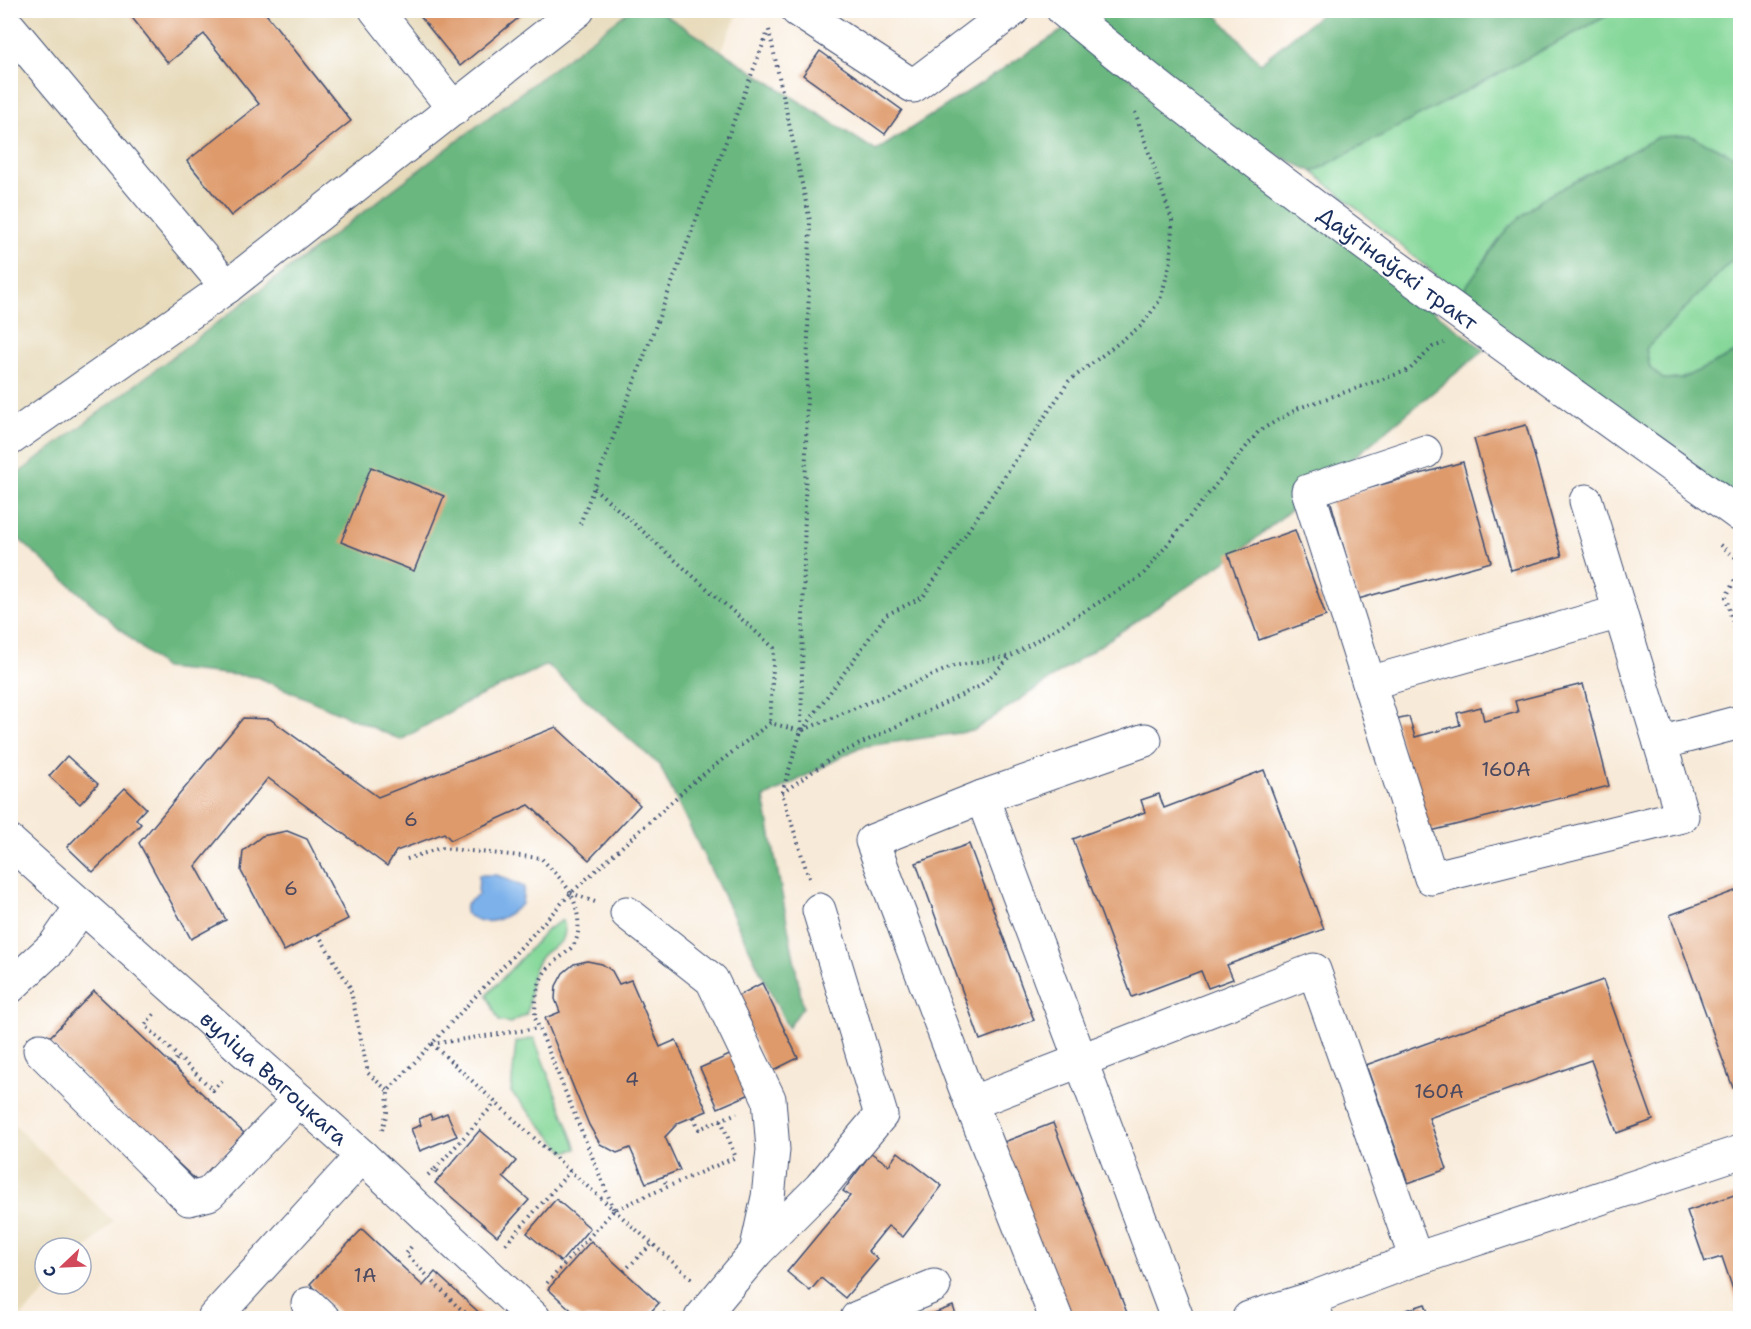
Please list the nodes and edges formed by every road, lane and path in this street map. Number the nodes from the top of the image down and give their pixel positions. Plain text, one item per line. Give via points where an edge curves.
1 (376, 10) edge
2 (578, 10) edge
3 (1013, 10) edge
4 (1063, 10) edge
5 (785, 16) edge
6 (10, 28) edge
7 (768, 32) junction
8 (454, 109) junction
9 (1135, 111) dead end
10 (227, 287) junction
11 (1452, 340) dead end
12 (10, 439) edge
13 (1425, 452) dead end
14 (594, 488) junction
15 (1586, 501) dead end
16 (1740, 515) edge
17 (580, 524) dead end
18 (1740, 570) edge
19 (1620, 612) junction
20 (1740, 651) edge
21 (1011, 656) junction
22 (1369, 684) junction
23 (1740, 722) edge
24 (770, 723) junction
25 (801, 731) junction
26 (1145, 740) dead end
27 (1660, 743) junction
28 (782, 793) junction
29 (982, 798) junction
30 (10, 842) edge
31 (407, 859) dead end
32 (571, 893) junction
33 (82, 906) junction
34 (819, 910) joint
35 (627, 913) dead end
36 (318, 934) dead end
37 (10, 987) edge
38 (156, 1012) dead end
39 (539, 1028) junction
40 (432, 1044) junction
41 (40, 1050) dead end
42 (178, 1057) junction
43 (1080, 1061) junction
44 (172, 1065) dead end
45 (227, 1075) dead end
46 (388, 1091) junction
47 (299, 1100) junction
48 (496, 1102) junction
49 (971, 1103) junction
50 (721, 1120) dead end
51 (1740, 1152) edge
52 (362, 1156) junction
53 (736, 1157) junction
54 (739, 1165) dead end
55 (435, 1170) dead end
56 (570, 1171) junction
57 (663, 1176) dead end
58 (667, 1187) junction
59 (614, 1210) junction
60 (414, 1242) dead end
61 (652, 1244) junction
62 (500, 1252) dead end
63 (756, 1252) junction
64 (1416, 1259) junction
65 (624, 1271) dead end
66 (934, 1286) dead end
67 (687, 1288) dead end
68 (537, 1305) edge
69 (1314, 1309) edge
70 (707, 1310) edge
71 (214, 1318) edge
72 (472, 1318) edge
73 (660, 1318) edge
74 (857, 1318) edge
75 (1056, 1318) edge
76 (1177, 1318) edge
77 (1249, 1318) edge

1 - 8 street
2 - 8 street
3 - 5 street via 913,86
4 - 16 street, Даўгінаўскі тракт via 1148,80 1419,285
5 - 7 path
6 - 10 street
7 - 14 path
7 - 25 path via 810,222
8 - 10 street
9 - 25 path via 1172,220 1171,261 1160,300 1142,325 1069,381 923,597 886,615
10 - 12 street
11 - 21 path via 1433,347 1409,370 1299,408 1259,431 1142,576
13 - 22 street via 1308,491
14 - 17 path
14 - 24 path via 774,648
15 - 19 street
18 - 20 path via 1726,597
19 - 22 street
19 - 27 street
21 - 25 path via 954,666
21 - 28 path via 980,686 835,756
22 - 27 street via 1431,878 1682,816
23 - 27 street
24 - 25 path
24 - 32 path via 691,784
25 - 28 path
26 - 29 street
28 - 34 path
29 - 43 street
29 - 49 street via 872,841
30 - 33 street, вуліца Выгоцкага
31 - 32 path via 440,848 542,858
32 - 39 path via 579,932 573,947 543,975 535,996
32 - 40 path
33 - 37 street via 55,945
33 - 47 street, вуліца Выгоцкага
34 - 63 street via 881,1115 820,1188
35 - 63 street via 712,980 769,1099 773,1150
36 - 46 path via 350,987 368,1073
38 - 42 path via 146,1025
39 - 40 path
39 - 59 path
40 - 46 path
40 - 48 path
41 - 47 street via 189,1200 209,1194
42 - 44 path
42 - 45 path via 213,1090
43 - 49 street
43 - 64 street via 1314,970
43 - 76 street
46 - 52 path via 381,1137
47 - 52 street, вуліца Выгоцкага
48 - 55 path
48 - 56 path
49 - 75 street
50 - 53 path
51 - 64 street
52 - 68 street, вуліца Выгоцкага
52 - 71 street
53 - 54 path
53 - 58 path
56 - 59 path
56 - 62 path
57 - 58 path
58 - 59 path
59 - 61 path
59 - 68 path
60 - 72 path via 406,1254
61 - 65 path
61 - 67 path via 694,1281
63 - 70 street
64 - 69 street
66 - 74 street
69 - 77 street
70 - 73 path

